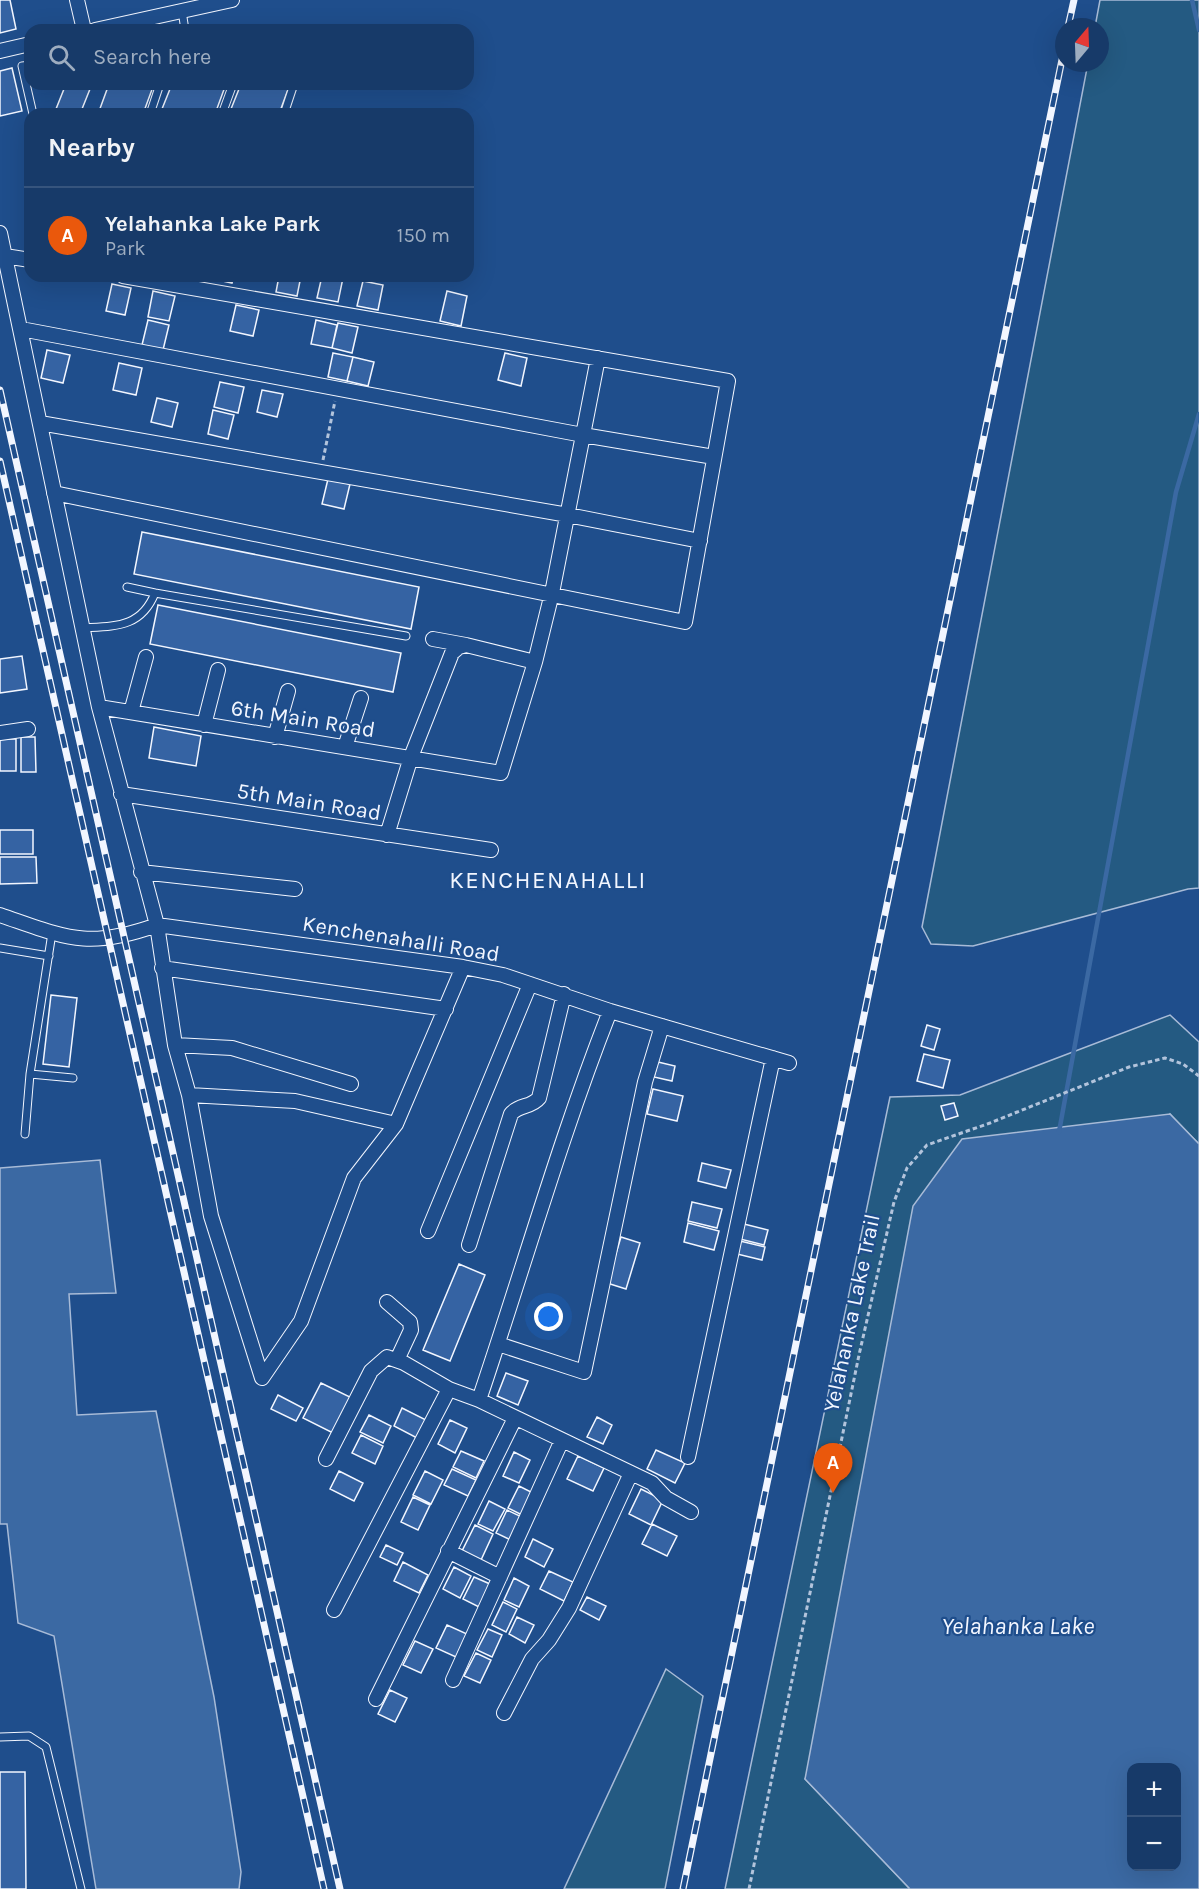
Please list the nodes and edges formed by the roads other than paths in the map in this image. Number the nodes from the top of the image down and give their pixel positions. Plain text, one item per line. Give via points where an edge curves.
1 (77, 0) edge
2 (232, 0) edge
3 (181, 5) edge
4 (83, 24) edge
5 (116, 24) edge
6 (184, 24) edge
7 (24, 45) edge
8 (0, 51) edge
9 (28, 90) edge
10 (158, 90) edge
11 (231, 90) edge
12 (292, 90) edge
13 (32, 108) edge
14 (152, 108) edge
15 (224, 108) edge
16 (286, 108) edge
17 (0, 233) edge
18 (5, 256) junction
19 (24, 259) edge
20 (158, 282) edge
21 (21, 329) junction
22 (598, 358) junction
23 (40, 423) junction
24 (583, 435) junction
25 (714, 457) junction
26 (54, 493) junction
27 (568, 515) junction
28 (700, 541) junction
29 (127, 587) dead end
30 (155, 593) junction
31 (552, 593) junction
32 (82, 628) junction
33 (406, 636) dead end
34 (433, 639) dead end
35 (466, 645) junction
36 (146, 657) dead end
37 (535, 662) junction
38 (218, 670) dead end
39 (288, 691) dead end
40 (361, 698) dead end
41 (99, 707) junction
42 (131, 712) junction
43 (204, 725) junction
44 (28, 729) dead end
45 (0, 733) edge
46 (275, 737) junction
47 (345, 747) junction
48 (411, 757) junction
49 (121, 794) junction
50 (387, 835) junction
51 (491, 850) dead end
52 (141, 872) junction
53 (295, 889) dead end
54 (0, 915) edge
55 (157, 925) junction
56 (52, 933) junction
57 (0, 948) edge
58 (49, 956) junction
59 (464, 967) junction
60 (162, 968) junction
61 (531, 984) junction
62 (564, 994) junction
63 (446, 1010) junction
64 (610, 1011) junction
65 (662, 1026) junction
66 (175, 1045) junction
67 (773, 1058) junction
68 (789, 1063) dead end
69 (30, 1074) junction
70 (73, 1078) dead end
71 (351, 1084) dead end
72 (189, 1095) junction
73 (396, 1124) junction
74 (25, 1134) dead end
75 (428, 1231) dead end
76 (469, 1245) dead end
77 (387, 1302) dead end
78 (498, 1344) junction
79 (397, 1360) junction
80 (449, 1389) junction
81 (478, 1400) junction
82 (515, 1418) junction
83 (562, 1440) junction
84 (688, 1456) dead end
85 (326, 1460) dead end
86 (631, 1473) junction
87 (691, 1512) dead end
88 (448, 1551) junction
89 (500, 1577) junction
90 (334, 1610) dead end
91 (453, 1680) dead end
92 (376, 1699) dead end
93 (504, 1713) dead end
94 (0, 1737) edge
95 (81, 1889) edge

1 - 4 street
2 - 3 street
3 - 5 street
3 - 6 lane
7 - 8 street
9 - 13 lane
10 - 14 lane
11 - 15 lane
12 - 16 lane
17 - 18 street
18 - 19 street
18 - 21 street
20 - 22 street
21 - 23 street
21 - 24 street
22 - 24 street
22 - 25 street via 728,381
23 - 26 street
23 - 27 street
24 - 25 street
24 - 27 street
25 - 28 street
26 - 31 street
26 - 32 street
27 - 28 street
27 - 31 street
28 - 31 street via 685,622
29 - 30 lane
30 - 32 lane via 145,610 130,623
30 - 33 lane
31 - 37 street
32 - 41 street
34 - 35 street
35 - 37 street
35 - 48 street via 452,653
36 - 42 street
37 - 48 street, 6th Main Road via 501,773
38 - 43 street
39 - 46 street
40 - 47 street
41 - 42 street, 6th Main Road
41 - 49 street
42 - 43 street, 6th Main Road
43 - 46 street, 6th Main Road
44 - 45 street
46 - 47 street, 6th Main Road
47 - 48 street, 6th Main Road
48 - 50 street
49 - 50 street, 5th Main Road
49 - 52 street
50 - 51 street, 5th Main Road
52 - 53 street
52 - 55 street
54 - 56 street, Kenchenahalli Road
55 - 56 street, Kenchenahalli Road via 110,939 76,940
55 - 59 street, Kenchenahalli Road
55 - 60 street
56 - 58 lane
57 - 58 lane
58 - 69 lane
59 - 61 street, Kenchenahalli Road
59 - 63 street
60 - 63 street
60 - 66 street
61 - 62 street, Kenchenahalli Road
61 - 75 street
62 - 64 street, Kenchenahalli Road
62 - 76 street via 539,1098 511,1114
63 - 73 street
64 - 65 street, Kenchenahalli Road
64 - 78 street via 584,1076
65 - 67 street, Kenchenahalli Road
65 - 78 street via 645,1082 584,1372
66 - 71 street via 232,1048
66 - 72 street
67 - 68 street, Kenchenahalli Road
67 - 84 street
69 - 70 lane
69 - 74 lane
72 - 73 street via 295,1101
72 - 73 street via 211,1216 262,1378 302,1321 354,1178
77 - 79 street via 410,1322 411,1330
78 - 81 street
79 - 80 street
79 - 85 street via 387,1357 371,1371
80 - 81 street
80 - 90 street
81 - 82 street
82 - 83 street
82 - 88 street
83 - 86 street
83 - 89 street
86 - 87 street via 652,1483 666,1498
86 - 93 street via 569,1608 532,1659
88 - 89 street
88 - 92 street
89 - 91 street
94 - 95 lane via 29,1736 46,1747

